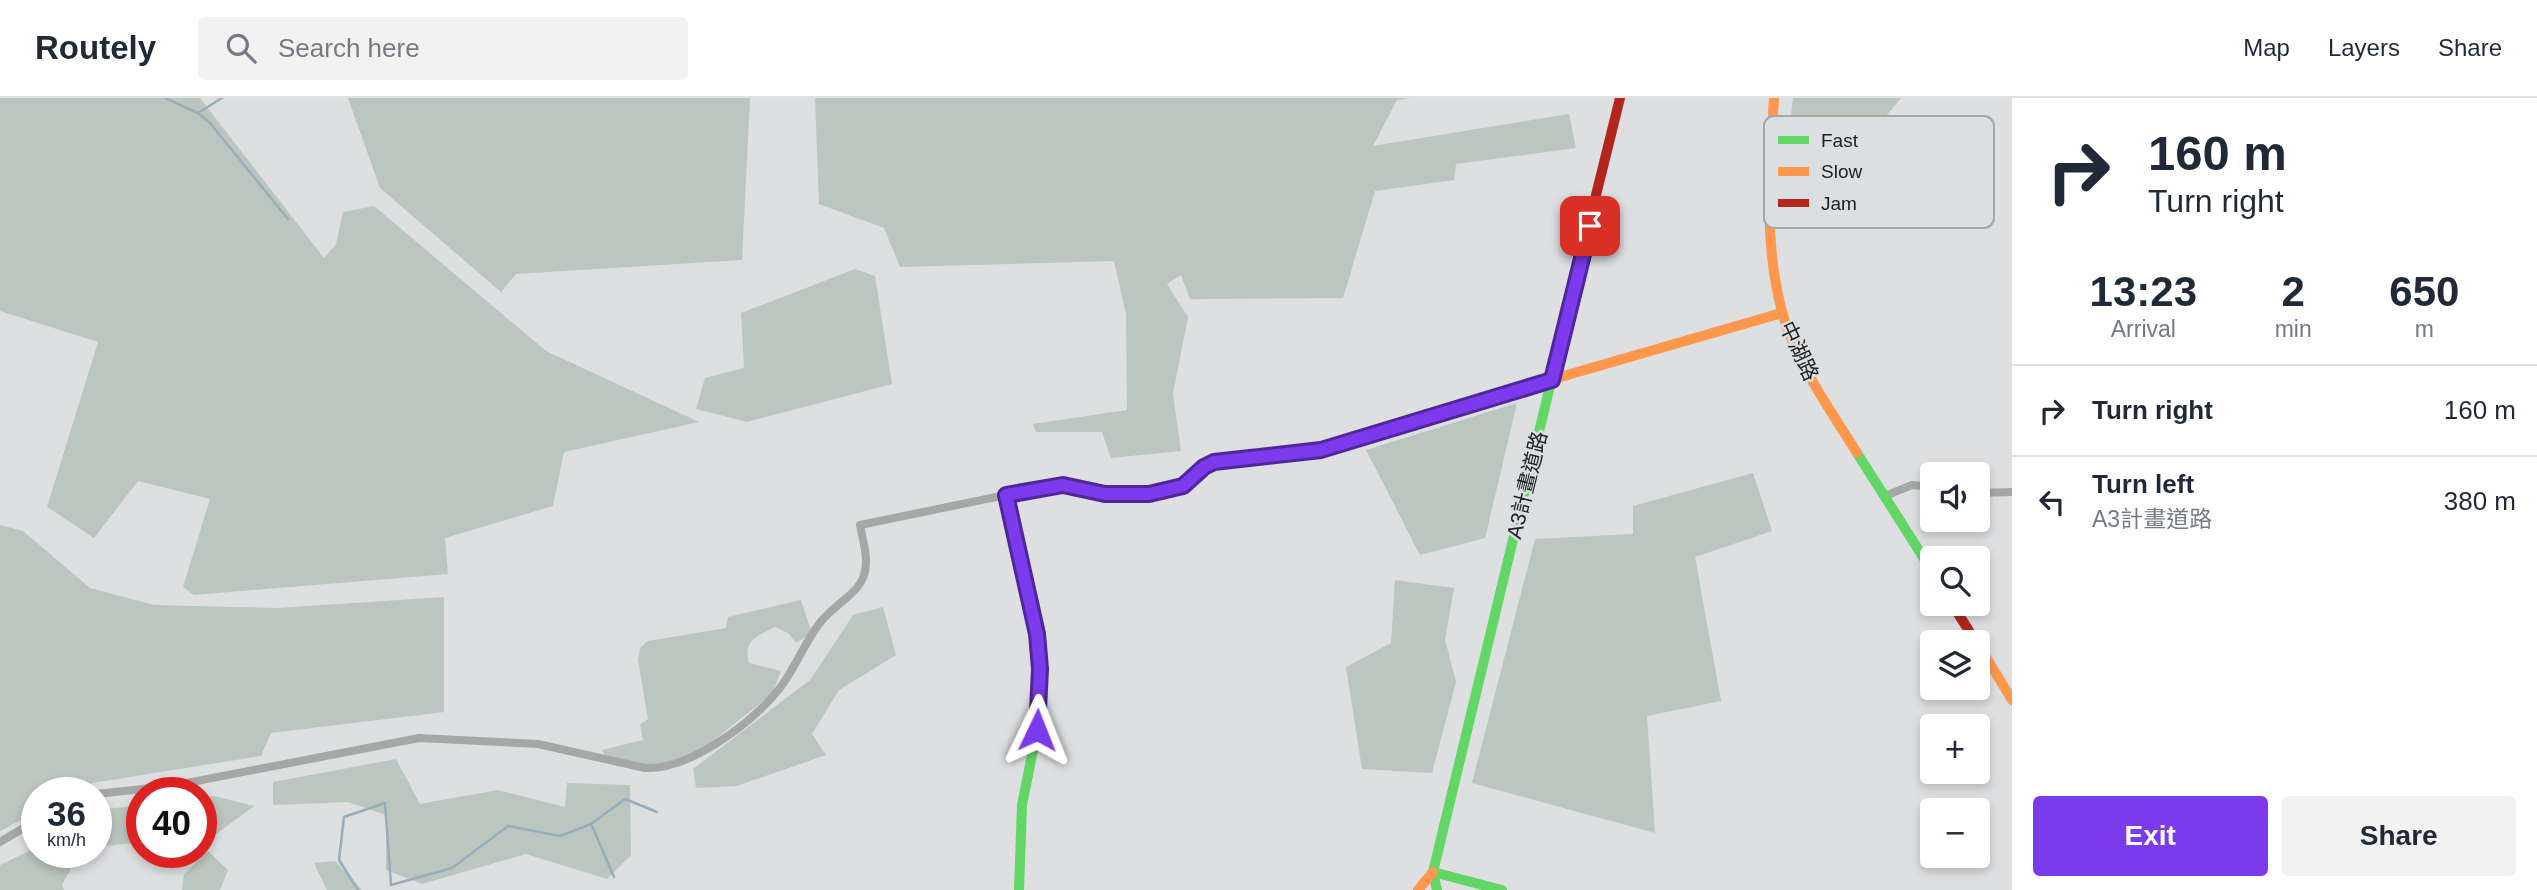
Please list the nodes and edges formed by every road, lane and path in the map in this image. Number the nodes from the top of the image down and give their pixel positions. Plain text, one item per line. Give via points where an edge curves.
1 (1620, 98) edge
2 (1774, 98) edge
3 (1773, 116) edge
4 (1769, 228) edge
5 (1782, 313) junction
6 (1552, 380) junction
7 (1920, 486) edge
8 (2012, 492) edge
9 (1990, 493) edge
10 (1006, 495) junction
11 (1885, 496) junction
12 (1920, 552) edge
13 (1990, 664) edge
14 (2012, 700) edge
15 (112, 792) edge
16 (21, 830) edge
17 (0, 842) edge
18 (1433, 872) junction
19 (1019, 890) edge
20 (1418, 890) edge
21 (1437, 890) edge
22 (1502, 890) edge

1 - 6 street, A3計畫道路
2 - 3 street, 中湖路
4 - 5 street, 中湖路
5 - 6 street
5 - 11 street, 中湖路 via 1814,384
6 - 10 street via 1321,450 1214,462 1183,486 1149,494 1105,494 1063,485
6 - 18 street, A3計畫道路
7 - 11 street
8 - 9 street
10 - 15 street via 860,525 867,564 863,580 818,625 778,690 736,729 661,769 538,744 418,738 171,786
10 - 19 street via 1029,587 1040,669 1037,730 1022,806
11 - 12 street, 中湖路
13 - 14 street
16 - 17 street
18 - 20 street
18 - 21 street
18 - 22 street

